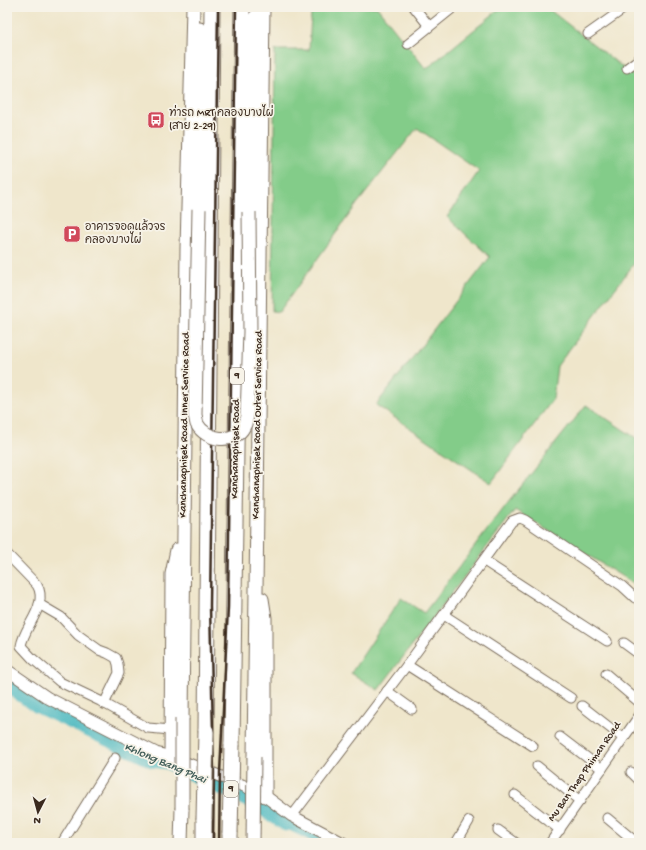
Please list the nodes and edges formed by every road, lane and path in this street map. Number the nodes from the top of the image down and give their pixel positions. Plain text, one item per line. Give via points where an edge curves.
1 (193, 7) edge
2 (199, 7) edge
3 (212, 7) edge
4 (242, 7) edge
5 (256, 7) edge
6 (263, 7) edge
7 (414, 7) edge
8 (454, 7) edge
9 (626, 7) edge
10 (429, 26) junction
11 (588, 34) dead end
12 (408, 44) dead end
13 (639, 59) edge
14 (628, 68) dead end
15 (183, 521) junction
16 (7, 554) edge
17 (484, 561) junction
18 (256, 563) junction
19 (635, 598) dead end
20 (39, 604) junction
21 (444, 615) junction
22 (607, 642) dead end
23 (624, 643) dead end
24 (639, 654) edge
25 (407, 665) junction
26 (7, 670) edge
27 (606, 674) dead end
28 (387, 691) junction
29 (571, 698) dead end
30 (639, 702) edge
31 (104, 704) junction
32 (582, 706) dead end
33 (412, 708) dead end
34 (639, 716) edge
35 (171, 730) junction
36 (560, 738) dead end
37 (623, 738) junction
38 (533, 746) dead end
39 (171, 757) junction
40 (115, 758) dead end
41 (537, 766) dead end
42 (602, 769) junction
43 (630, 772) dead end
44 (639, 780) edge
45 (515, 795) dead end
46 (265, 796) junction
47 (580, 800) junction
48 (292, 816) junction
49 (608, 818) dead end
50 (469, 820) dead end
51 (498, 830) dead end
52 (560, 830) junction
53 (230, 838) edge
54 (62, 843) edge
55 (181, 843) edge
56 (204, 843) edge
57 (253, 843) edge
58 (343, 843) edge
59 (456, 843) edge
60 (516, 843) edge
61 (550, 843) edge
62 (637, 843) edge

1 - 15 main road, Kanchanaphisek Road Inner Service Road
2 - 5 main road, bridge via 202,61 195,415 197,424 204,433 219,439 237,434 244,427 247,416 250,332 250,65
3 - 56 highway, bridge
4 - 53 highway, Kanchanaphisek Road / 9, bridge
6 - 18 main road, Kanchanaphisek Road Outer Service Road
7 - 10 street
8 - 10 street
9 - 11 street
10 - 12 street
13 - 14 street
15 - 35 main road via 172,574
15 - 55 main road, Kanchanaphisek Road Inner Service Road, bridge
16 - 20 street via 41,591
17 - 19 street via 512,521 520,518 622,586
17 - 21 street
17 - 22 street
18 - 46 main road via 265,618
18 - 57 main road, Kanchanaphisek Road Outer Service Road, bridge
20 - 31 street via 61,617 93,646 116,658 119,673
20 - 31 street via 22,638 21,646 60,682
21 - 25 street
21 - 29 street
23 - 24 street
25 - 28 street
25 - 38 street
26 - 39 street via 48,698 156,753
27 - 30 street
28 - 33 street
28 - 48 street
31 - 35 street via 148,728
32 - 37 street
34 - 37 street, Mu Ban Thep Phiman Road
35 - 39 main road
36 - 42 street
37 - 42 street, Mu Ban Thep Phiman Road
39 - 46 street
40 - 54 street
41 - 47 street
42 - 47 street, Mu Ban Thep Phiman Road
43 - 44 street
45 - 52 street
46 - 48 street
47 - 52 street, Mu Ban Thep Phiman Road
48 - 58 street
49 - 62 street
50 - 59 street
51 - 60 street
52 - 61 street, Mu Ban Thep Phiman Road

